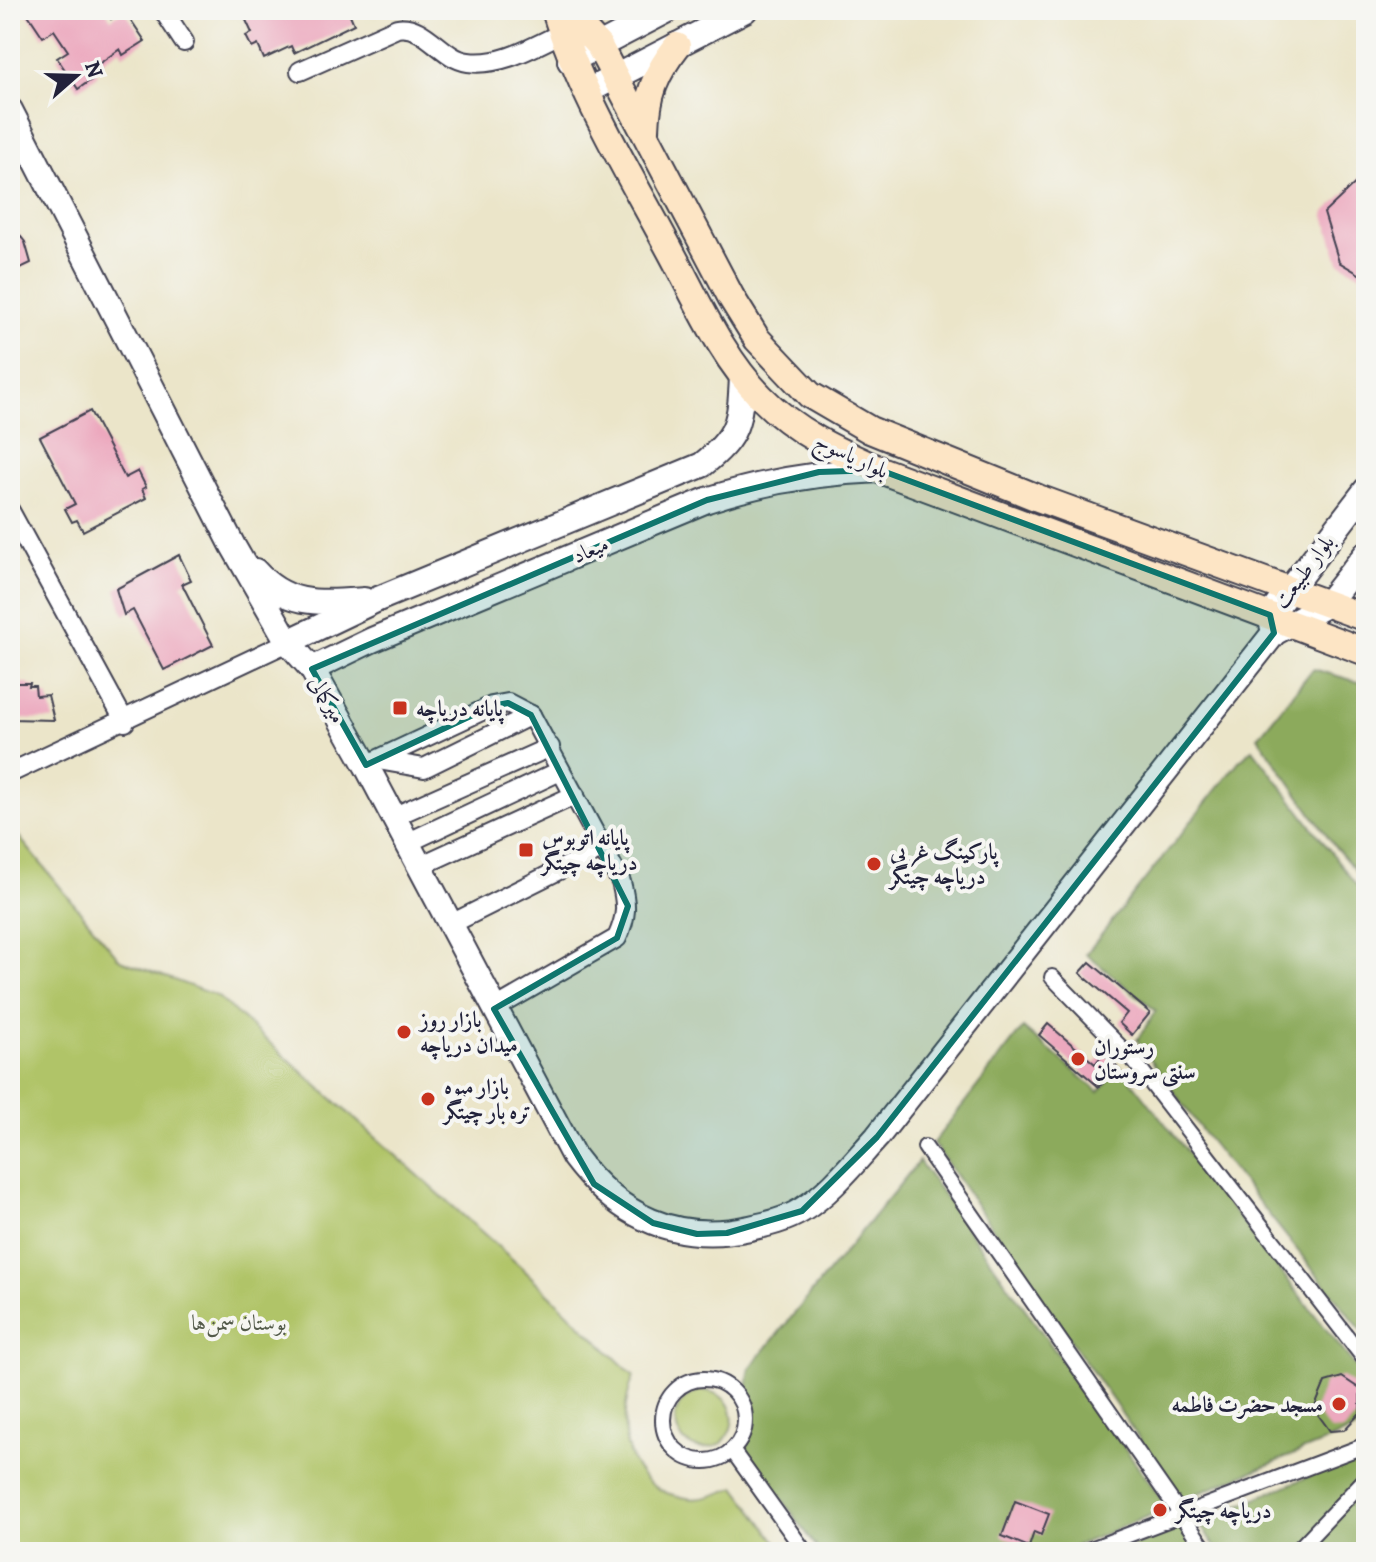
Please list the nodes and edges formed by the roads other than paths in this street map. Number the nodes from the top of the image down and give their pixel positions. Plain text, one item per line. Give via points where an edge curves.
1 (163, 10) edge
2 (668, 10) edge
3 (745, 10) edge
4 (565, 20) edge
5 (184, 42) dead end
6 (599, 46) junction
7 (677, 46) junction
8 (570, 61) junction
9 (300, 71) dead end
10 (617, 78) junction
11 (586, 92) junction
12 (10, 110) edge
13 (646, 130) junction
14 (742, 376) junction
15 (880, 470) junction
16 (1366, 490) edge
17 (10, 511) edge
18 (233, 546) junction
19 (1366, 554) edge
20 (1286, 591) junction
21 (378, 599) junction
22 (1326, 605) junction
23 (1366, 618) edge
24 (1279, 624) junction
25 (372, 640) junction
26 (288, 642) junction
27 (1366, 652) edge
28 (312, 669) junction
29 (531, 715) junction
30 (125, 722) junction
31 (550, 747) junction
32 (372, 762) junction
33 (560, 771) junction
34 (10, 773) edge
35 (575, 795) junction
36 (393, 817) junction
37 (407, 843) junction
38 (601, 849) junction
39 (420, 866) junction
40 (449, 925) junction
41 (1052, 977) dead end
42 (494, 1009) junction
43 (925, 1147) dead end
44 (1366, 1361) edge
45 (1366, 1445) edge
46 (732, 1450) junction
47 (1366, 1478) edge
48 (1181, 1515) junction
49 (805, 1552) edge
50 (1083, 1552) edge
51 (1207, 1552) edge
52 (1296, 1552) edge

1 - 5 street
2 - 6 street
3 - 7 street
4 - 6 main road, بلوار یاسوج
4 - 8 main road, بلوار یاسوج
4 - 9 street via 513,55 487,63 464,62 406,26
6 - 8 street
6 - 10 main road, بلوار یاسوج
7 - 10 street
7 - 13 main road via 652,83
8 - 11 main road, بلوار یاسوج
10 - 11 street
10 - 13 main road, بلوار یاسوج
11 - 14 main road, بلوار یاسوج
12 - 18 street, میرکمالی
13 - 20 main road, بلوار یاسوج via 744,318 783,370 810,395 870,430
14 - 15 main road, بلوار یاسوج via 790,423
14 - 21 street, میعاد via 741,416 733,436 702,465
15 - 24 main road, بلوار یاسوج
15 - 25 street, میعاد via 792,477 707,500
16 - 20 street, بلوار طبیعت
17 - 30 street
18 - 21 street via 270,588 286,598
18 - 26 street, میرکمالی
19 - 22 street, بلوار طبیعت
20 - 22 main road, بلوار یاسوج
20 - 24 street, بلوار طبیعت
21 - 25 street via 361,612 358,622
21 - 26 street, میعاد
22 - 23 main road, بلوار یاسوج
22 - 24 street, بلوار طبیعت
24 - 27 main road, بلوار یاسوج
24 - 42 street, میرکمالی via 877,1137 802,1211 727,1233 697,1234 653,1223 594,1184
25 - 28 street, میعاد
26 - 28 street, میرکمالی
26 - 30 street
28 - 32 street, میرکمالی
29 - 31 street
29 - 32 street via 424,768
29 - 32 street via 508,703 492,706
30 - 34 street
31 - 33 street
31 - 36 street
32 - 36 street, میرکمالی
33 - 35 street
33 - 37 street
35 - 38 street
35 - 39 street
36 - 37 street, میرکمالی
37 - 39 street, میرکمالی
38 - 40 street
38 - 42 street via 628,906 617,938
39 - 40 street, میرکمالی
40 - 42 street, میرکمالی
41 - 44 street via 1134,1061
43 - 48 street
45 - 48 street
46 - 46 street via 721,1458 695,1460 672,1446 664,1409 679,1387 703,1378 732,1389 745,1413 745,1426
46 - 49 street
47 - 52 street
48 - 50 street
48 - 51 street

